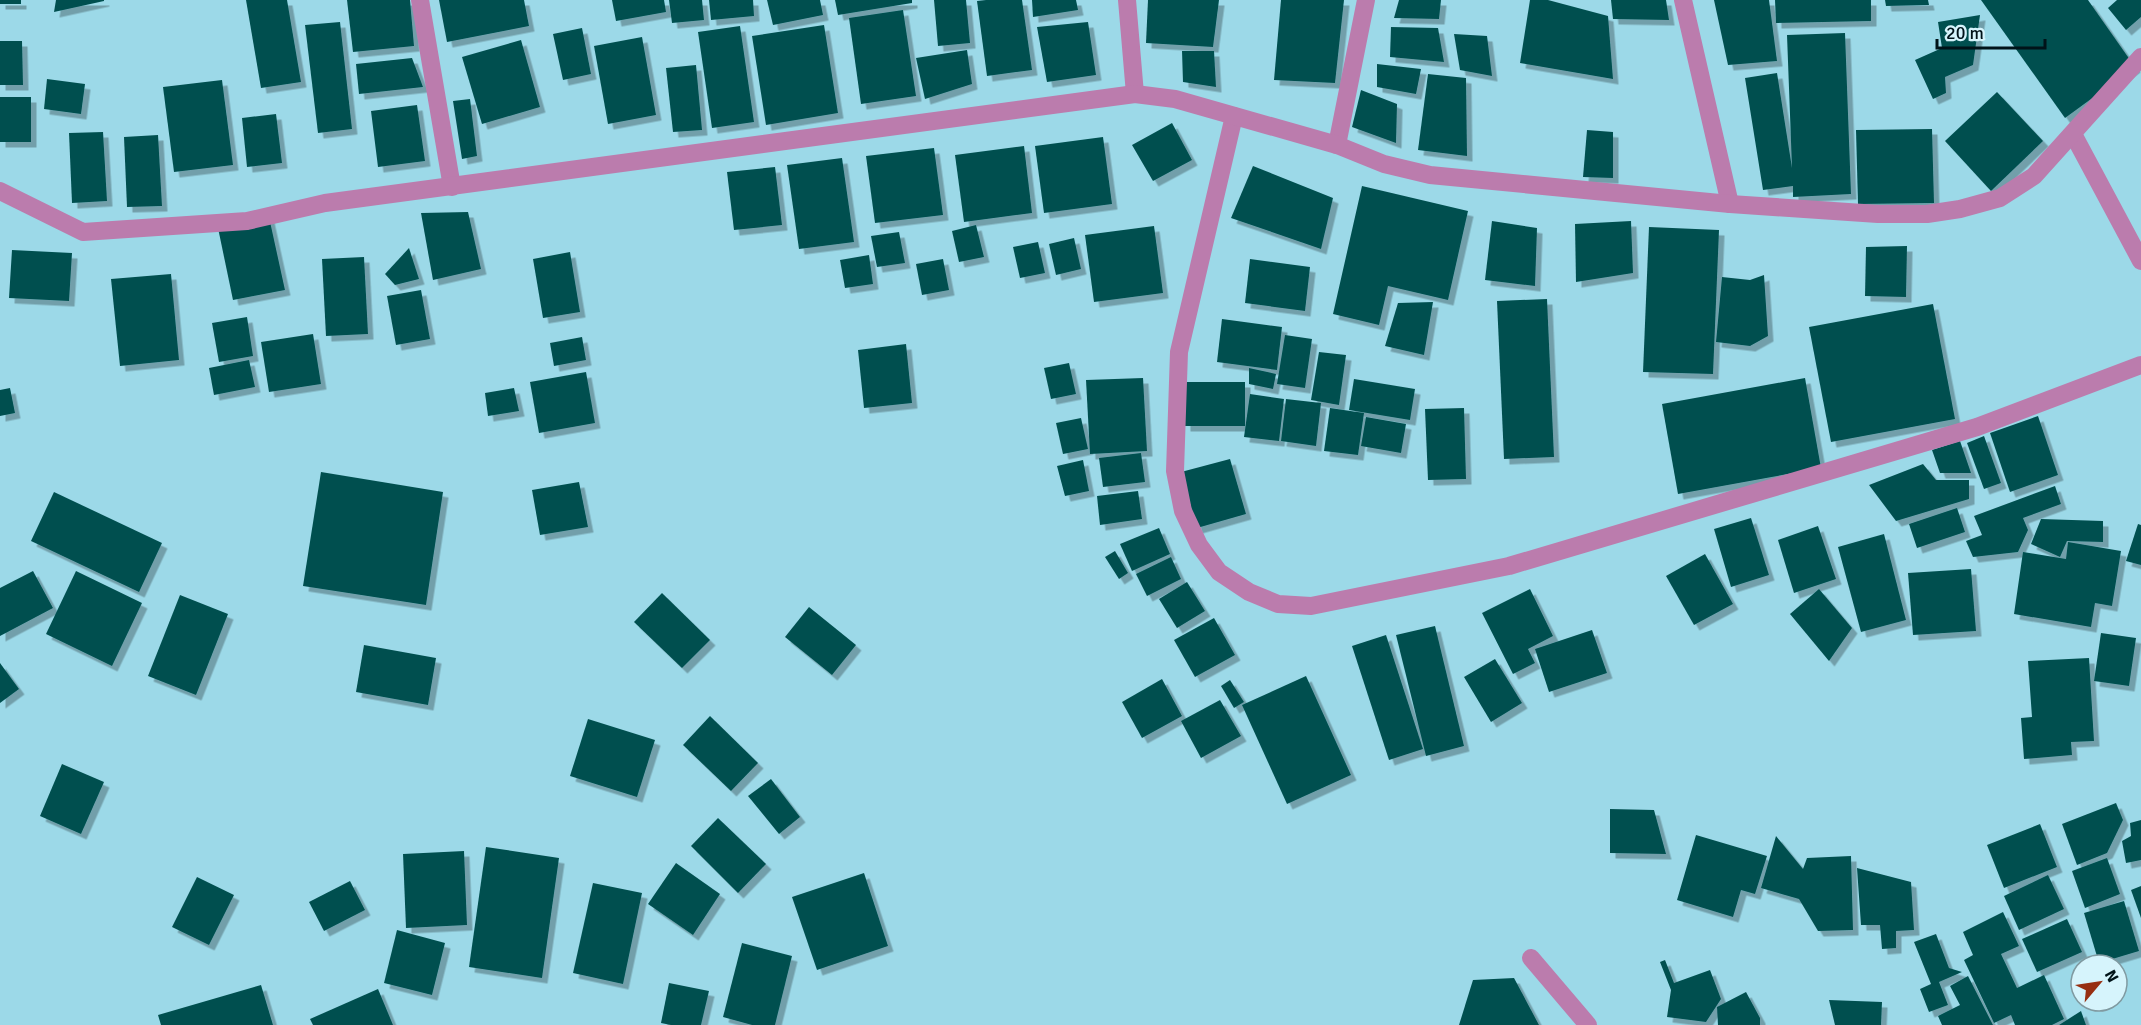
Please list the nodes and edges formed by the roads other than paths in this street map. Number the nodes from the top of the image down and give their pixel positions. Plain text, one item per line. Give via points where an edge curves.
1 (420, 0) edge
2 (1127, 0) edge
3 (1366, 0) edge
4 (1683, 0) edge
5 (2141, 57) edge
6 (1135, 94) junction
7 (1234, 116) junction
8 (2073, 134) junction
9 (1337, 145) junction
10 (452, 187) junction
11 (0, 191) edge
12 (1730, 204) junction
13 (2141, 261) edge
14 (2141, 365) edge
15 (1531, 958) dead end
16 (1588, 1025) edge

1 - 10 street
2 - 6 street
3 - 9 street
4 - 12 street
5 - 8 street
6 - 7 street via 1175,99
6 - 10 street
7 - 9 street
7 - 14 street via 1179,352 1175,471 1183,512 1219,572 1278,604 1311,606 1509,566 1977,427
8 - 12 street via 2034,176 2000,198 1960,209 1878,214
8 - 13 street
9 - 12 street via 1384,164 1430,175
10 - 11 street via 325,203 247,220 83,232
15 - 16 street

